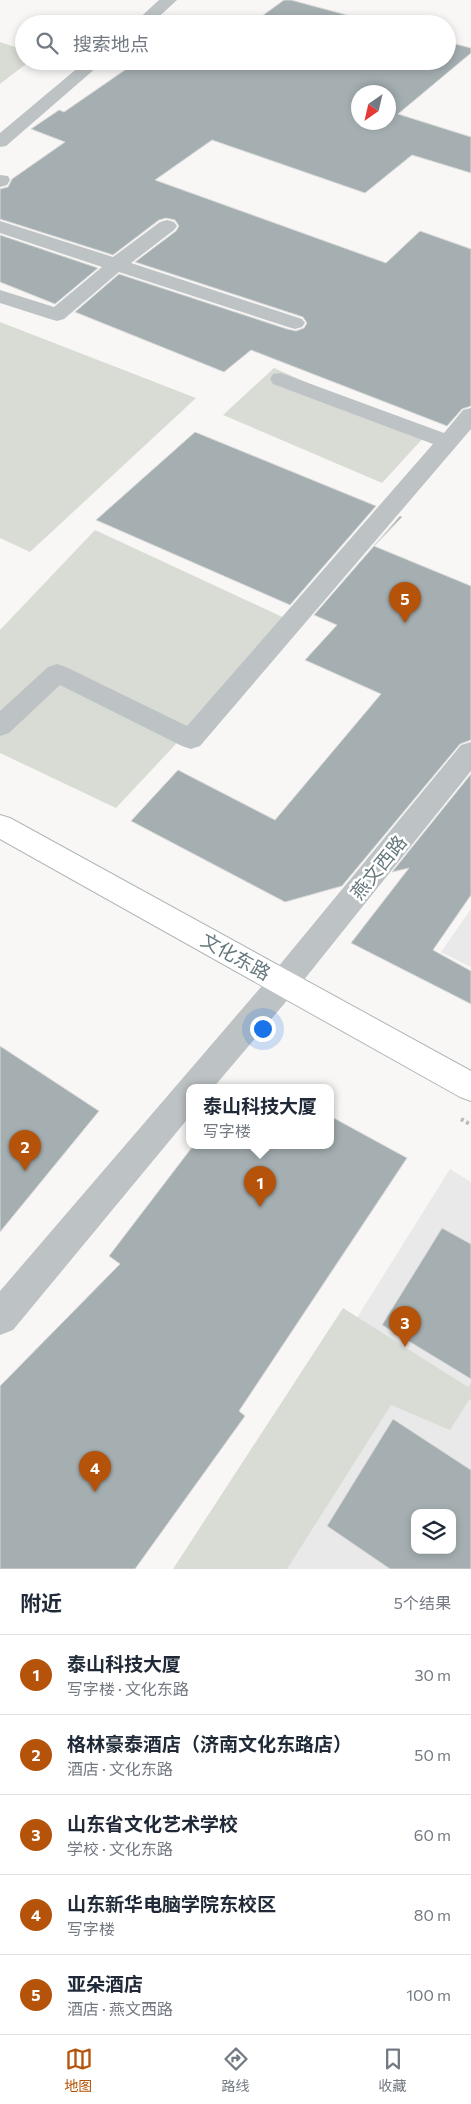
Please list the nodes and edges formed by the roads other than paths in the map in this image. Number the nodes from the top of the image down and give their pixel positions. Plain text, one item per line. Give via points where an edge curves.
1 (169, 0) edge
2 (152, 15) edge
3 (85, 70) edge
4 (0, 142) edge
5 (167, 226) dead end
6 (0, 227) edge
7 (116, 265) junction
8 (0, 296) edge
9 (295, 324) dead end
10 (281, 379) dead end
11 (471, 415) edge
12 (448, 442) junction
13 (0, 726) edge
14 (471, 752) edge
15 (0, 826) edge
16 (284, 982) junction
17 (197, 1084) edge
18 (471, 1087) edge
19 (186, 1098) edge
20 (0, 1318) edge

1 - 2 street
3 - 4 street
5 - 7 street
6 - 7 street
7 - 8 street via 57,316
7 - 9 street
10 - 12 street
11 - 12 street
12 - 13 street via 191,738 57,673
14 - 16 street, 燕文西路
15 - 16 main road, 文化东路
16 - 17 street, 燕文西路
16 - 18 main road, 文化东路
19 - 20 street

